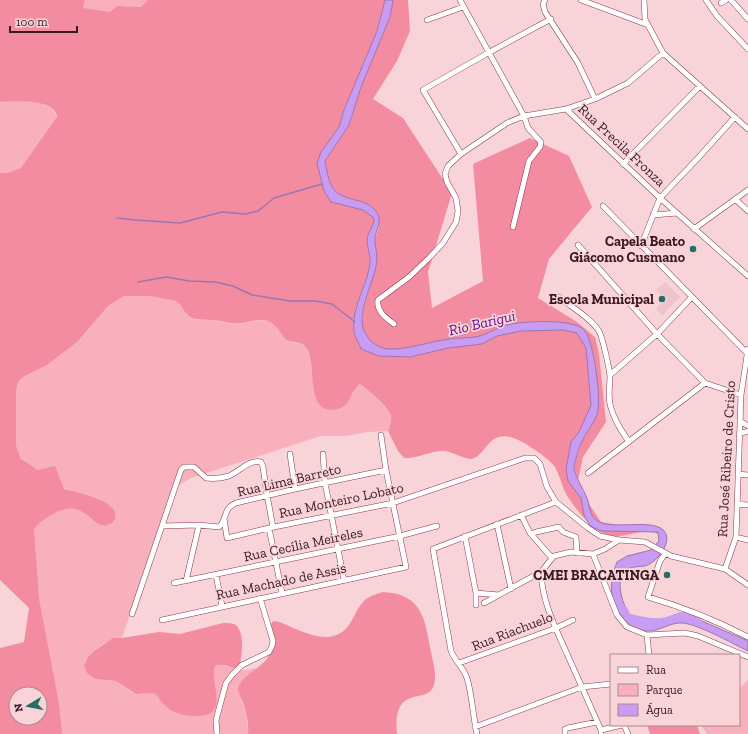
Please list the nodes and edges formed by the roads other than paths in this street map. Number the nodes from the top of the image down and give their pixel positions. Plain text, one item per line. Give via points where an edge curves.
1 (460, 0) edge
2 (545, 0) edge
3 (581, 0) edge
4 (644, 0) edge
5 (706, 0) edge
6 (731, 0) edge
7 (463, 7) junction
8 (551, 19) junction
9 (748, 19) edge
10 (427, 20) dead end
11 (648, 25) junction
12 (748, 49) edge
13 (488, 52) junction
14 (663, 53) junction
15 (700, 86) junction
16 (595, 99) junction
17 (566, 109) junction
18 (524, 116) junction
19 (735, 117) junction
20 (748, 128) edge
21 (461, 154) junction
22 (623, 164) junction
23 (748, 190) edge
24 (660, 198) junction
25 (735, 199) junction
26 (603, 206) dead end
27 (748, 211) edge
28 (676, 213) junction
29 (653, 215) junction
30 (513, 227) dead end
31 (694, 229) junction
32 (578, 246) dead end
33 (641, 246) junction
34 (748, 276) edge
35 (559, 297) dead end
36 (691, 298) junction
37 (394, 324) dead end
38 (657, 334) junction
39 (747, 351) edge
40 (610, 375) junction
41 (746, 375) edge
42 (705, 383) junction
43 (741, 395) junction
44 (740, 421) junction
45 (748, 426) edge
46 (748, 431) edge
47 (739, 434) junction
48 (381, 435) dead end
49 (629, 442) junction
50 (290, 454) dead end
51 (323, 454) dead end
52 (386, 470) junction
53 (588, 473) dead end
54 (738, 474) junction
55 (748, 476) edge
56 (325, 483) junction
57 (296, 489) junction
58 (267, 495) junction
59 (556, 502) junction
60 (392, 503) junction
61 (737, 504) junction
62 (748, 505) edge
63 (521, 515) junction
64 (331, 516) junction
65 (224, 518) junction
66 (497, 524) junction
67 (199, 525) junction
68 (162, 526) junction
69 (437, 526) dead end
70 (271, 527) junction
71 (531, 534) junction
72 (400, 536) junction
73 (465, 536) junction
74 (736, 537) junction
75 (619, 540) junction
76 (748, 540) edge
77 (338, 549) junction
78 (577, 553) junction
79 (664, 553) junction
80 (593, 554) junction
81 (552, 558) junction
82 (275, 562) junction
83 (725, 569) junction
84 (541, 572) junction
85 (216, 574) junction
86 (344, 580) junction
87 (186, 581) junction
88 (174, 583) dead end
89 (748, 585) edge
90 (511, 589) junction
91 (282, 593) junction
92 (476, 593) junction
93 (500, 595) junction
94 (260, 598) junction
95 (484, 603) dead end
96 (476, 605) dead end
97 (222, 606) junction
98 (132, 614) dead end
99 (162, 620) dead end
100 (573, 620) dead end
101 (556, 628) junction
102 (647, 635) junction
103 (748, 637) edge
104 (649, 654) edge
105 (748, 657) edge
106 (459, 663) junction
107 (610, 684) edge
108 (582, 687) junction
109 (597, 722) junction
110 (475, 726) junction
111 (620, 726) edge
112 (601, 732) edge
113 (218, 734) edge
114 (477, 734) edge
115 (565, 734) edge

1 - 7 street
2 - 8 street via 544,8
3 - 11 street
4 - 11 street
5 - 12 street
6 - 9 street
7 - 10 street
7 - 13 street
8 - 13 street
8 - 16 street via 578,62
11 - 14 street
13 - 18 street
13 - 21 street via 423,90
14 - 15 street
14 - 16 street via 628,83
15 - 19 street
15 - 22 street
16 - 17 street
17 - 18 street
17 - 22 street, Rua Precila Fronza
18 - 21 street via 507,123
18 - 30 street via 528,128 541,142 529,161
19 - 20 street
19 - 24 street
21 - 37 street via 448,166 445,174 446,182 456,198 456,222 443,243 429,258 378,300 379,310
22 - 24 street, Rua Precila Fronza
23 - 25 street
24 - 28 street, Rua Precila Fronza
24 - 29 street
25 - 27 street
25 - 31 street
26 - 33 street
28 - 29 street
28 - 31 street, Rua Precila Fronza
29 - 33 street
31 - 34 street, Rua Precila Fronza
32 - 38 street
33 - 36 street
35 - 40 street via 598,331 603,341
36 - 38 street
36 - 39 street
38 - 40 street
38 - 42 street
39 - 41 street, Rua José Ribeiro de Cristo
40 - 49 street via 610,405 618,426
41 - 43 street, Rua José Ribeiro de Cristo
42 - 43 street
42 - 49 street
43 - 44 street, Rua José Ribeiro de Cristo
44 - 45 street
44 - 47 street, Rua José Ribeiro de Cristo
46 - 47 street
47 - 54 street, Rua José Ribeiro de Cristo
48 - 52 street
49 - 53 street
50 - 57 street
51 - 56 street
52 - 56 street, Rua Lima Barreto
52 - 60 street
54 - 55 street
54 - 61 street, Rua José Ribeiro de Cristo
56 - 57 street, Rua Lima Barreto
56 - 64 street
57 - 58 street, Rua Lima Barreto
58 - 65 street, Rua Lima Barreto via 232,505
58 - 68 street via 261,462 254,462 229,476 206,478 194,467 184,467
58 - 70 street
59 - 60 street, Rua Monteiro Lobato via 547,487 540,464 534,458 525,458
59 - 63 street
59 - 75 street via 600,536
60 - 64 street, Rua Monteiro Lobato
60 - 72 street
61 - 62 street
61 - 74 street, Rua José Ribeiro de Cristo
63 - 66 street
63 - 71 street
64 - 70 street, Rua Monteiro Lobato
64 - 77 street
65 - 67 street, Rua Lima Barreto via 218,527
65 - 70 street, Rua Monteiro Lobato via 227,538
66 - 73 street
66 - 90 street
67 - 68 street, Rua Lima Barreto
67 - 87 street
68 - 98 street
69 - 72 street, Rua Cecília Meireles
70 - 82 street
71 - 78 street via 559,527 563,532 576,537
71 - 81 street
72 - 77 street, Rua Cecília Meireles
72 - 86 street, Rua Machado de Assis via 406,566
73 - 92 street
73 - 106 street via 433,549 451,651
74 - 76 street
74 - 83 street, Rua José Ribeiro de Cristo
75 - 79 street via 645,542
75 - 80 street
77 - 82 street, Rua Cecília Meireles
77 - 86 street
78 - 80 street
78 - 81 street
79 - 83 street
79 - 103 street via 648,597 673,604
80 - 102 street via 617,615 627,627
81 - 84 street
82 - 85 street, Rua Cecília Meireles
82 - 91 street
83 - 89 street
84 - 90 street
84 - 101 street via 545,599
85 - 87 street, Rua Cecília Meireles
85 - 97 street
86 - 91 street, Rua Machado de Assis
87 - 88 street, Rua Cecília Meireles
90 - 93 street
91 - 94 street, Rua Machado de Assis
92 - 93 street
92 - 96 street
93 - 95 street
94 - 97 street, Rua Machado de Assis
94 - 113 street via 273,641 272,646 269,652 242,665 226,683 216,720
97 - 99 street, Rua Machado de Assis
100 - 101 street, Rua Riachuelo
101 - 106 street, Rua Riachuelo
101 - 108 street
102 - 104 street
102 - 105 street via 685,633
106 - 110 street via 468,680
107 - 108 street
108 - 109 street
108 - 110 street
109 - 112 street
109 - 115 street via 568,728
110 - 114 street
111 - 112 street

